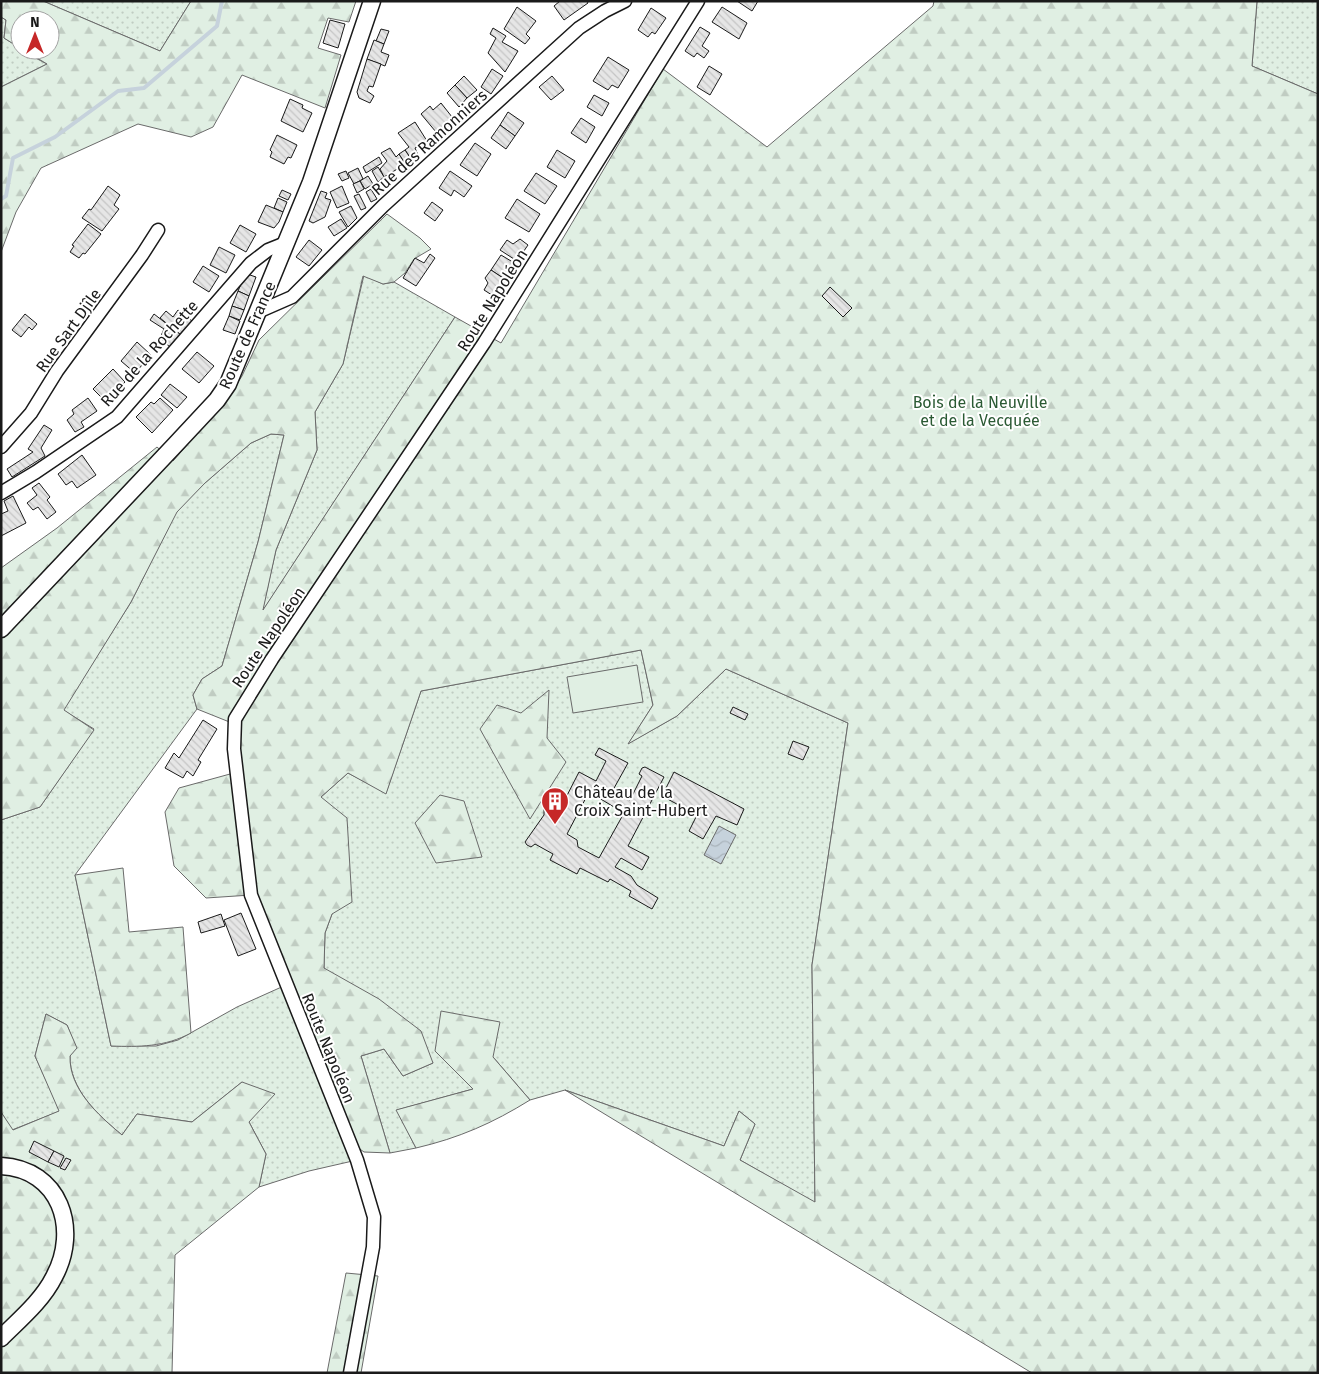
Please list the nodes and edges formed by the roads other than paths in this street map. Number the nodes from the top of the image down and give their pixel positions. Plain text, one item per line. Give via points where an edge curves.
1 (372, 1) edge
2 (625, 1) edge
3 (698, 1) edge
4 (158, 230) dead end
5 (288, 242) junction
6 (260, 311) junction
7 (1, 447) edge
8 (1, 493) edge
9 (1, 629) edge
10 (1, 1166) edge
11 (1, 1338) edge
12 (350, 1373) edge

1 - 5 main road, Route de France via 334,118
2 - 6 street, Rue des Ramonniers via 579,28 383,206 292,297
3 - 12 street, Route Napoléon via 514,295 242,705 234,726 251,894 357,1160 374,1217 374,1248
4 - 7 street, Rue Sart Djîle via 30,413
5 - 6 main road, Route de France
5 - 8 street, Rue de la Rochette via 268,250 251,263 117,417
6 - 9 main road, Route de France via 228,384 217,400
10 - 11 main road via 24,1169 48,1184 61,1208 65,1232 61,1262 54,1277 44,1293

